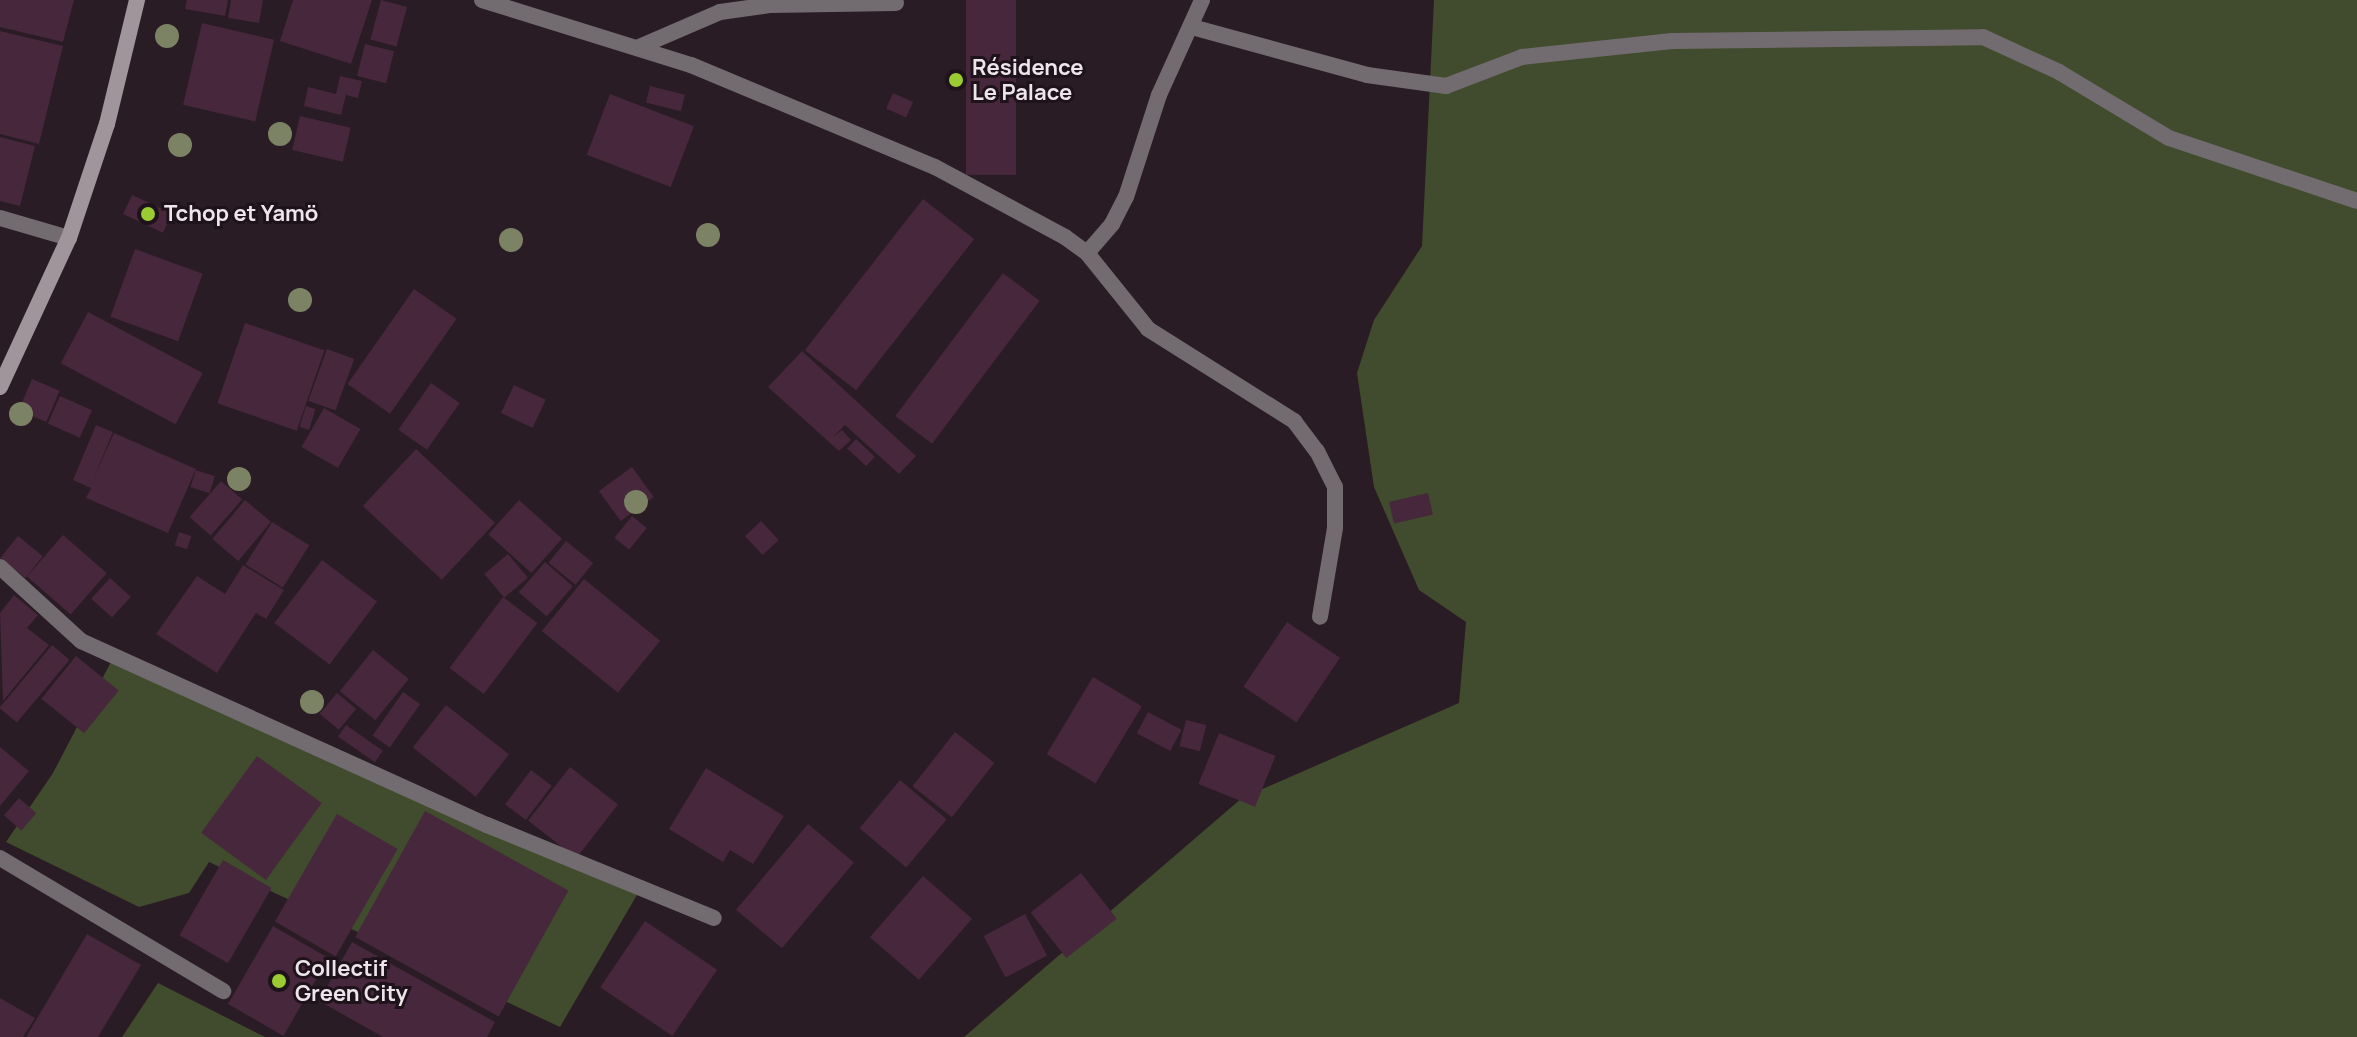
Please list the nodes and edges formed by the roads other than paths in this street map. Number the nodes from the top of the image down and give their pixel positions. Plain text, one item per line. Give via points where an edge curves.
1 (137, 0) edge
2 (482, 0) edge
3 (1202, 0) edge
4 (896, 3) dead end
5 (1192, 27) junction
6 (639, 47) junction
7 (2357, 201) edge
8 (0, 218) edge
9 (69, 238) junction
10 (1087, 253) junction
11 (0, 387) edge
12 (0, 567) edge
13 (1320, 617) dead end
14 (0, 858) edge
15 (714, 918) dead end
16 (223, 991) dead end

1 - 9 main road via 107,124
2 - 6 street
3 - 5 street
4 - 6 street via 770,5 720,12
5 - 7 street via 1367,75 1446,86 1522,57 1672,41 1983,37 2059,72 2169,138
5 - 10 street via 1153,109 1126,197
6 - 10 street via 935,167
8 - 9 street
9 - 11 main road
10 - 13 street via 1148,329 1294,421 1317,451 1335,487 1335,528
12 - 15 street via 62,626 104,653 487,825
14 - 16 street

